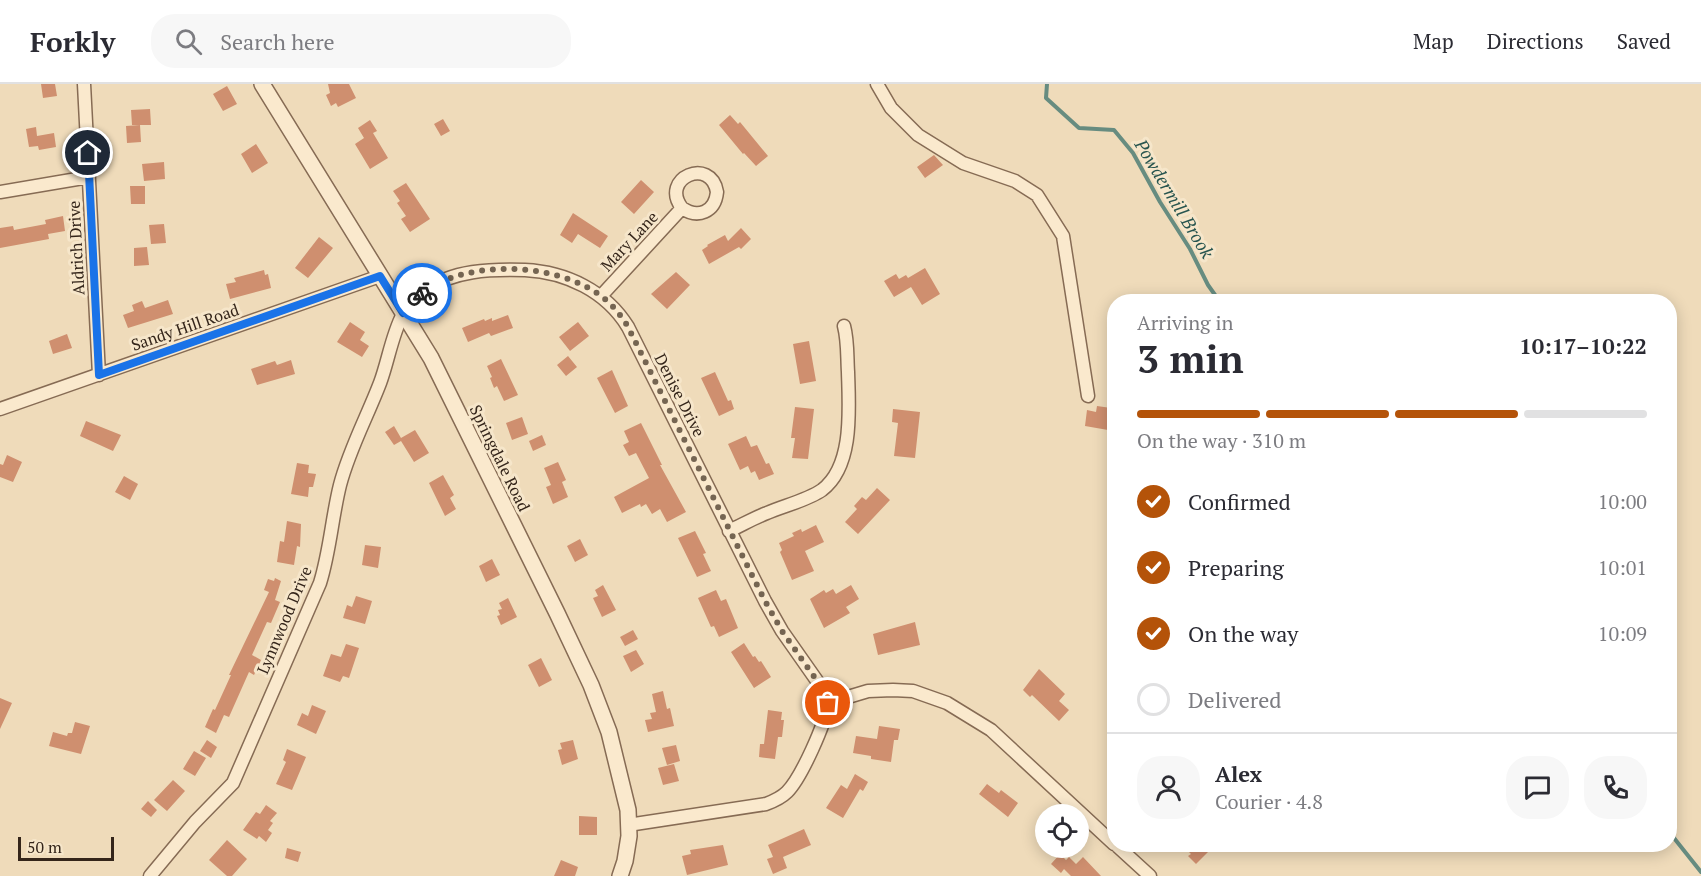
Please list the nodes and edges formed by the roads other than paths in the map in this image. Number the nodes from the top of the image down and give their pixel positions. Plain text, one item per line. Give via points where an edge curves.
1 (84, 84) edge
2 (262, 84) edge
3 (877, 84) edge
4 (90, 177) junction
5 (0, 192) edge
6 (682, 208) dead end
7 (380, 276) junction
8 (601, 296) junction
9 (403, 313) junction
10 (844, 326) dead end
11 (99, 375) junction
12 (1088, 396) dead end
13 (0, 409) edge
14 (729, 531) junction
15 (828, 703) junction
16 (628, 825) junction
17 (1107, 837) edge
18 (1124, 852) edge
19 (150, 876) edge
20 (620, 876) edge
21 (1150, 876) edge

1 - 4 street, Aldrich Drive
2 - 7 street, Springdale Road
3 - 12 street via 891,108 918,135 963,163 1015,181 1037,195 1063,236
4 - 5 street
4 - 11 street, Aldrich Drive
6 - 8 street, Mary Lane
7 - 9 street, Springdale Road
7 - 11 street, Sandy Hill Road
8 - 9 street, Denise Drive via 543,272 490,270 437,282
8 - 14 street, Denise Drive via 628,327
9 - 16 street, Springdale Road via 442,380 591,685 609,732
9 - 19 street, Lynnwood Drive via 341,483 316,596 238,772 230,788 195,822
10 - 14 street via 849,406 838,471 819,492
11 - 13 street, Sandy Hill Road
14 - 15 street, Denise Drive via 782,631 822,688
15 - 16 street via 819,734 800,772 780,798 766,804
15 - 17 street via 868,691 893,690 913,691 947,703 991,729
16 - 20 street, Springdale Road
18 - 21 street

